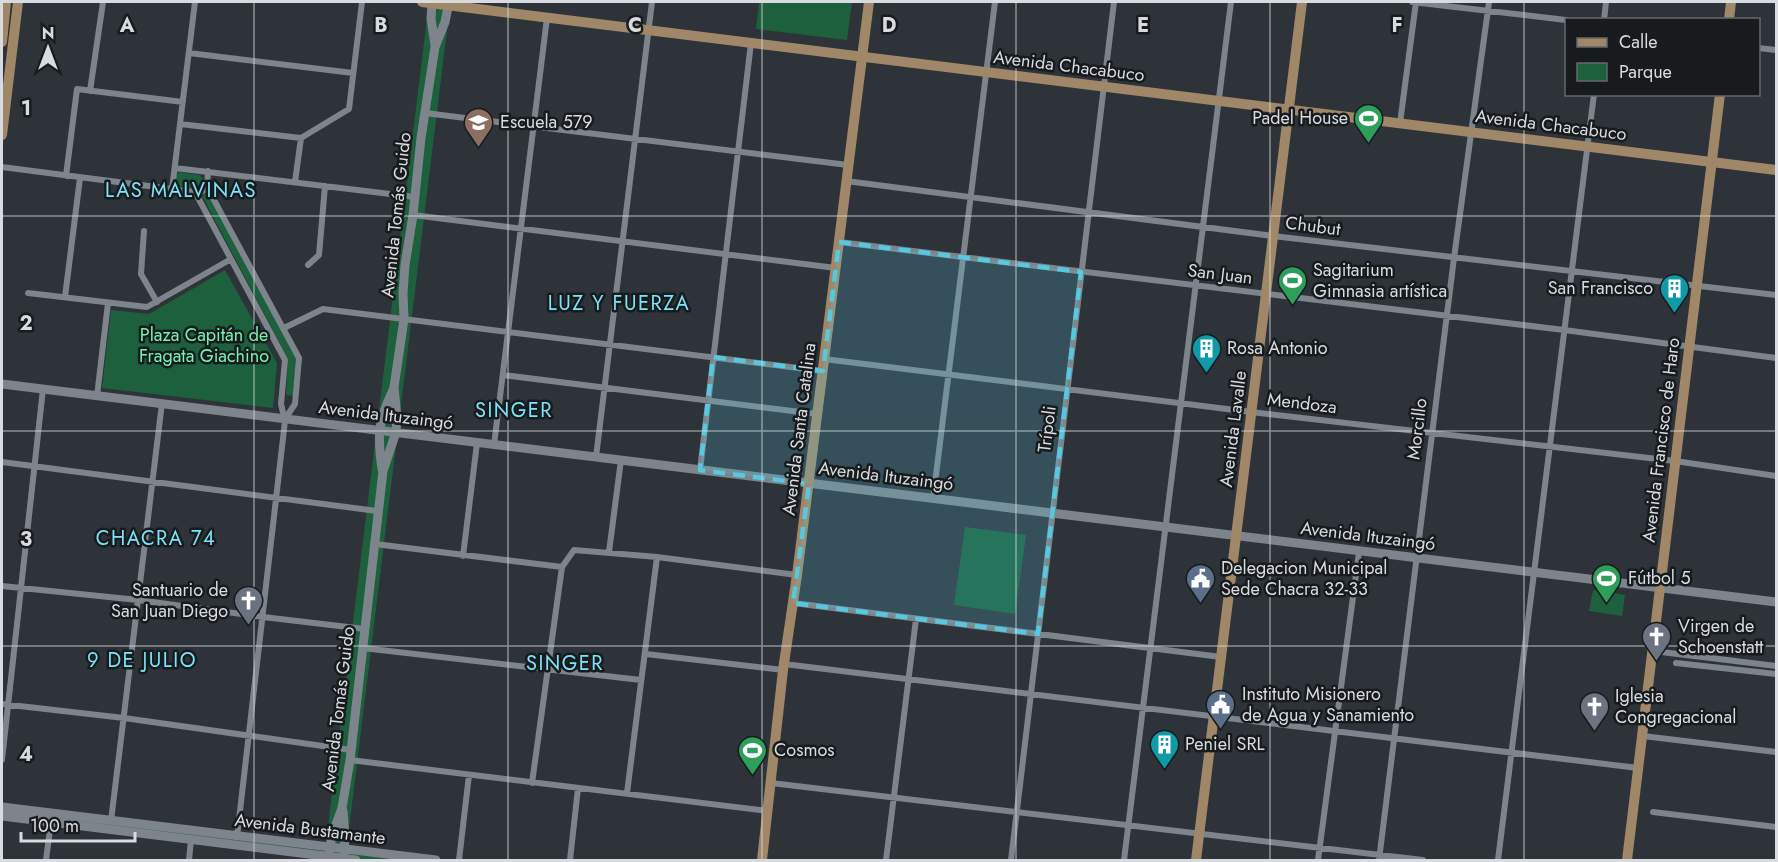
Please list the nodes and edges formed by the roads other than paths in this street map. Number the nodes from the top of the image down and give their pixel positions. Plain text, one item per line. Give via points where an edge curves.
1 (6, 2) edge
2 (18, 2) edge
3 (103, 2) edge
4 (195, 2) edge
5 (362, 2) edge
6 (428, 2) edge
7 (652, 2) edge
8 (869, 2) edge
9 (995, 2) edge
10 (1114, 2) edge
11 (1230, 2) edge
12 (1302, 2) edge
13 (1414, 2) edge
14 (1489, 2) edge
15 (1606, 2) edge
16 (1731, 2) edge
17 (449, 4) edge
18 (1488, 11) junction
19 (547, 18) junction
20 (1604, 18) edge
21 (1729, 18) edge
22 (1565, 20) edge
23 (649, 30) junction
24 (2, 42) edge
25 (751, 43) junction
26 (435, 47) junction
27 (1760, 48) edge
28 (1776, 50) edge
29 (189, 53) junction
30 (862, 57) junction
31 (986, 72) junction
32 (353, 73) junction
33 (1104, 87) junction
34 (90, 91) junction
35 (1594, 96) edge
36 (1720, 96) edge
37 (1218, 101) junction
38 (183, 102) junction
39 (1289, 110) junction
40 (425, 113) junction
41 (1400, 123) junction
42 (180, 124) junction
43 (533, 126) junction
44 (1473, 132) junction
45 (2, 135) edge
46 (301, 138) junction
47 (635, 139) junction
48 (1588, 146) junction
49 (739, 150) junction
50 (1712, 161) junction
51 (848, 165) junction
52 (2, 167) edge
53 (175, 168) junction
54 (1776, 170) edge
55 (208, 171) junction
56 (66, 176) junction
57 (80, 178) junction
58 (846, 181) junction
59 (295, 182) junction
60 (325, 186) junction
61 (172, 189) junction
62 (205, 189) junction
63 (195, 192) junction
64 (415, 197) junction
65 (971, 197) junction
66 (1089, 212) junction
67 (413, 216) junction
68 (1203, 227) junction
69 (521, 229) junction
70 (144, 231) dead end
71 (1273, 236) junction
72 (622, 241) junction
73 (839, 242) junction
74 (726, 254) junction
75 (963, 257) junction
76 (1454, 258) junction
77 (231, 259) junction
78 (308, 265) dead end
79 (836, 268) junction
80 (1082, 272) junction
81 (1572, 272) junction
82 (1697, 285) junction
83 (1195, 286) junction
84 (28, 293) dead end
85 (1266, 295) junction
86 (1776, 295) edge
87 (65, 297) junction
88 (157, 302) junction
89 (108, 303) junction
90 (1447, 317) junction
91 (404, 319) junction
92 (284, 328) junction
93 (1564, 330) junction
94 (508, 332) junction
95 (610, 345) junction
96 (1689, 347) junction
97 (713, 357) junction
98 (1776, 358) edge
99 (823, 365) junction
100 (502, 375) junction
101 (949, 375) junction
102 (2, 384) edge
103 (394, 387) junction
104 (604, 388) junction
105 (43, 389) junction
106 (1067, 390) junction
107 (97, 396) junction
108 (709, 400) junction
109 (162, 403) junction
110 (1180, 404) junction
111 (1251, 412) junction
112 (818, 414) junction
113 (285, 418) junction
114 (379, 430) junction
115 (396, 432) junction
116 (1432, 433) junction
117 (477, 443) junction
118 (494, 445) junction
119 (1550, 447) junction
120 (596, 457) junction
121 (621, 460) junction
122 (1675, 461) junction
123 (2, 462) edge
124 (34, 467) junction
125 (700, 470) junction
126 (383, 471) junction
127 (1776, 476) edge
128 (153, 483) junction
129 (809, 483) junction
130 (275, 498) junction
131 (933, 499) junction
132 (377, 511) junction
133 (1052, 513) junction
134 (1165, 527) junction
135 (1236, 536) junction
136 (375, 544) junction
137 (609, 552) junction
138 (1359, 552) junction
139 (463, 556) junction
140 (657, 557) junction
141 (1416, 558) junction
142 (562, 567) junction
143 (1534, 573) junction
144 (797, 575) junction
145 (2, 586) edge
146 (21, 588) junction
147 (1660, 588) junction
148 (138, 600) junction
149 (1776, 602) edge
150 (793, 603) junction
151 (262, 617) junction
152 (916, 619) junction
153 (365, 629) junction
154 (1038, 634) junction
155 (363, 648) junction
156 (1150, 648) junction
157 (1653, 651) junction
158 (646, 654) junction
159 (1221, 657) junction
160 (1676, 663) dead end
161 (1776, 666) edge
162 (784, 667) junction
163 (548, 671) junction
164 (1776, 674) edge
165 (909, 679) junction
166 (641, 681) junction
167 (1031, 694) junction
168 (5, 704) edge
169 (1143, 708) junction
170 (1214, 716) junction
171 (124, 718) junction
172 (1336, 730) junction
173 (1643, 736) junction
174 (249, 737) junction
175 (1394, 738) junction
176 (351, 750) junction
177 (1776, 752) edge
178 (1511, 753) junction
179 (2, 760) edge
180 (350, 760) junction
181 (1639, 768) junction
182 (469, 775) junction
183 (532, 783) junction
184 (771, 783) junction
185 (578, 788) junction
186 (627, 793) junction
187 (894, 798) junction
188 (2, 807) edge
189 (342, 808) junction
190 (768, 811) junction
191 (1017, 812) junction
192 (1653, 812) dead end
193 (2, 816) edge
194 (111, 821) junction
195 (51, 822) junction
196 (1128, 826) junction
197 (1776, 827) edge
198 (1199, 834) junction
199 (237, 837) junction
200 (191, 840) junction
201 (1320, 848) junction
202 (329, 856) edge
203 (343, 857) edge
204 (1379, 858) edge
205 (46, 861) edge
206 (189, 861) edge
207 (356, 861) edge
208 (436, 861) edge
209 (459, 861) edge
210 (570, 861) edge
211 (762, 861) edge
212 (886, 861) edge
213 (1011, 861) edge
214 (1124, 861) edge
215 (1196, 861) edge
216 (1318, 861) edge
217 (1422, 861) edge
218 (1498, 861) edge
219 (1627, 861) edge

1 - 24 main road
2 - 45 main road
3 - 34 street
4 - 29 street
5 - 32 street
6 - 17 main road, Avenida Chacabuco
6 - 26 main road, Avenida Tomás Guido
7 - 23 street
8 - 30 main road, Avenida Santa Catalina
9 - 31 street
10 - 33 street, Trípoli
11 - 37 street
12 - 39 main road, Avenida Lavalle
13 - 18 street
13 - 41 street
14 - 18 street, Morcillo
15 - 20 street
16 - 21 main road
17 - 19 main road, Avenida Chacabuco
17 - 26 main road, Avenida Tomás Guido
18 - 22 street
18 - 44 street, Morcillo
19 - 23 main road, Avenida Chacabuco
19 - 43 street
23 - 25 main road, Avenida Chacabuco
23 - 47 street
25 - 30 main road, Avenida Chacabuco
25 - 49 street
26 - 40 main road, Avenida Tomás Guido
27 - 28 street
29 - 32 street
29 - 38 street
30 - 31 main road, Avenida Chacabuco
30 - 51 main road, Avenida Santa Catalina
31 - 33 main road, Avenida Chacabuco
31 - 65 street
32 - 46 street via 349,109
33 - 37 main road, Avenida Chacabuco
33 - 66 street, Trípoli
34 - 38 street
34 - 56 street via 77,89
35 - 48 street
36 - 50 main road, Avenida Francisco de Haro
37 - 39 main road, Avenida Chacabuco
37 - 68 street
38 - 42 street
39 - 41 main road, Avenida Chacabuco
39 - 71 main road, Avenida Lavalle
40 - 43 street
40 - 64 main road, Avenida Tomás Guido
41 - 44 main road, Avenida Chacabuco
42 - 46 street
42 - 53 street
43 - 47 street
43 - 69 street
44 - 48 main road, Avenida Chacabuco
44 - 76 street, Morcillo
46 - 59 street
47 - 49 street
47 - 72 street
48 - 50 main road, Avenida Chacabuco
48 - 81 street
49 - 51 street
49 - 74 street
50 - 54 main road, Avenida Chacabuco
50 - 82 main road, Avenida Francisco de Haro
51 - 58 main road, Avenida Santa Catalina
52 - 56 street
53 - 55 street
53 - 61 street
55 - 59 street
55 - 62 street
56 - 57 street
57 - 61 street
57 - 87 street
58 - 65 street, Chubut
58 - 73 main road, Avenida Santa Catalina
59 - 60 street
60 - 64 street
60 - 78 street via 319,255
61 - 63 street
62 - 63 street
62 - 92 street
63 - 77 street
64 - 67 main road, Avenida Tomás Guido
65 - 66 street, Chubut
65 - 75 street
66 - 68 street, Chubut
66 - 80 street, Trípoli
67 - 69 street
67 - 91 main road, Avenida Tomás Guido via 402,293
68 - 71 street, Chubut
68 - 83 street
69 - 72 street
69 - 94 street
70 - 88 street via 141,274
71 - 76 street, Chubut
71 - 85 main road, Avenida Lavalle
72 - 74 street
72 - 95 street
73 - 75 street, San Juan
73 - 79 main road, Avenida Santa Catalina
74 - 79 street
74 - 97 street
75 - 80 street, San Juan
75 - 101 street
76 - 81 street, Chubut
76 - 90 street, Morcillo
77 - 88 street
77 - 113 street via 285,360 281,404
79 - 99 main road, Avenida Santa Catalina
80 - 83 street, San Juan
80 - 106 street, Trípoli
81 - 82 street, Chubut
81 - 93 street
82 - 86 street, Chubut
82 - 96 main road, Avenida Francisco de Haro
83 - 85 street, San Juan
83 - 110 street
84 - 87 street
85 - 90 street, San Juan
85 - 111 main road, Avenida Lavalle
87 - 89 street
88 - 89 street via 147,308
89 - 107 street
90 - 93 street, San Juan
90 - 116 street, Morcillo
91 - 92 street, Mendoza via 323,309
91 - 94 street, Mendoza
91 - 103 main road, Avenida Tomás Guido
92 - 113 street via 299,358 295,404
93 - 96 street, San Juan
93 - 119 street
94 - 95 street, Mendoza
94 - 100 street
95 - 97 street, Mendoza
95 - 104 street
96 - 98 street, San Juan
96 - 122 main road, Avenida Francisco de Haro
97 - 99 street, Mendoza
97 - 108 street
99 - 101 street, Mendoza
99 - 112 main road, Avenida Santa Catalina
100 - 104 street
100 - 118 street
101 - 106 street, Mendoza
101 - 131 street
102 - 105 main road, Avenida Ituzaingó
103 - 114 main road, Avenida Tomás Guido
103 - 115 main road, Avenida Tomás Guido
104 - 108 street
104 - 120 street
105 - 107 main road, Avenida Ituzaingó
105 - 124 street
106 - 110 street, Mendoza
106 - 133 street, Trípoli
107 - 109 main road, Avenida Ituzaingó
108 - 112 street
108 - 125 street
109 - 113 main road, Avenida Ituzaingó
109 - 128 street
110 - 111 street, Mendoza
110 - 134 street
111 - 116 street, Mendoza
111 - 135 main road, Avenida Lavalle
112 - 129 main road, Avenida Santa Catalina
113 - 114 main road, Avenida Ituzaingó
113 - 130 street
114 - 115 main road, Avenida Ituzaingó
114 - 126 main road, Avenida Tomás Guido
115 - 117 main road, Avenida Ituzaingó
115 - 126 main road, Avenida Tomás Guido
116 - 119 street, Mendoza
116 - 141 street, Morcillo
117 - 118 main road, Avenida Ituzaingó
117 - 139 street
118 - 120 main road, Avenida Ituzaingó
119 - 122 street, Mendoza
119 - 143 street
120 - 121 main road, Avenida Ituzaingó
121 - 125 main road, Avenida Ituzaingó
121 - 137 street
122 - 127 street, Mendoza
122 - 147 main road, Avenida Francisco de Haro
123 - 124 street
124 - 128 street
124 - 146 street
125 - 129 main road, Avenida Ituzaingó
126 - 132 main road, Avenida Tomás Guido
128 - 130 street
128 - 148 street
129 - 131 main road, Avenida Ituzaingó
129 - 144 main road, Avenida Santa Catalina
130 - 132 street
130 - 151 street
131 - 133 main road, Avenida Ituzaingó
132 - 136 main road, Avenida Tomás Guido
133 - 134 main road, Avenida Ituzaingó
133 - 154 street, Trípoli
134 - 135 main road, Avenida Ituzaingó
134 - 156 street
135 - 138 main road, Avenida Ituzaingó
135 - 159 main road, Avenida Lavalle
136 - 139 street
136 - 153 main road, Avenida Tomás Guido
137 - 140 street
137 - 142 street via 574,550
138 - 141 main road, Avenida Ituzaingó
138 - 172 street
139 - 142 street
140 - 144 street
140 - 158 street
141 - 143 main road, Avenida Ituzaingó
141 - 175 street, Morcillo
142 - 163 street
143 - 147 main road, Avenida Ituzaingó
143 - 178 street
144 - 150 main road, Avenida Santa Catalina
145 - 146 street
146 - 148 street
146 - 168 street
147 - 149 main road, Avenida Ituzaingó
147 - 157 main road, Avenida Francisco de Haro
148 - 151 street
148 - 171 street
150 - 152 street
150 - 162 main road, Avenida Santa Catalina
151 - 153 street
151 - 174 street
152 - 154 street
152 - 165 street
153 - 155 main road, Avenida Tomás Guido
154 - 156 street
154 - 167 street, Trípoli
155 - 163 street
155 - 176 main road, Avenida Tomás Guido
156 - 159 street
156 - 169 street
157 - 161 street
157 - 173 main road, Avenida Francisco de Haro
158 - 162 street
158 - 166 street
159 - 170 main road, Avenida Lavalle
160 - 164 street
162 - 165 street
162 - 184 main road, Avenida Santa Catalina
163 - 166 street
163 - 183 street
165 - 167 street
165 - 187 street
166 - 186 street
167 - 169 street
167 - 191 street, Trípoli
168 - 171 street
168 - 179 street
169 - 170 street
169 - 196 street
170 - 172 street
170 - 198 main road, Avenida Lavalle
171 - 174 street
171 - 194 street
172 - 175 street
172 - 201 street
173 - 177 street
173 - 181 main road, Avenida Francisco de Haro
174 - 176 street
174 - 199 street
175 - 178 street
175 - 204 street, Morcillo
176 - 180 main road, Avenida Tomás Guido
178 - 181 street
178 - 218 street
180 - 182 street
180 - 189 main road, Avenida Tomás Guido
181 - 219 main road, Avenida Francisco de Haro
182 - 183 street
182 - 209 street
183 - 185 street
184 - 187 street
184 - 190 main road, Avenida Santa Catalina
185 - 186 street
185 - 210 street
186 - 190 street
187 - 191 street
187 - 212 street
188 - 194 main road, Avenida Bustamante
189 - 202 main road, Avenida Tomás Guido
189 - 203 main road, Avenida Tomás Guido
190 - 211 main road, Avenida Santa Catalina
191 - 196 street
191 - 213 street, Trípoli
192 - 197 street
193 - 195 main road, Avenida Bustamante
194 - 199 main road, Avenida Bustamante
195 - 200 main road, Avenida Bustamante
195 - 205 street
196 - 198 street
196 - 214 street
198 - 201 street
198 - 215 main road, Avenida Lavalle
199 - 202 main road, Avenida Bustamante
200 - 202 main road, Avenida Bustamante
200 - 206 street
201 - 204 street
201 - 216 street
202 - 203 main road, Avenida Bustamante
203 - 207 main road, Avenida Bustamante
203 - 208 main road, Avenida Bustamante
204 - 217 street

